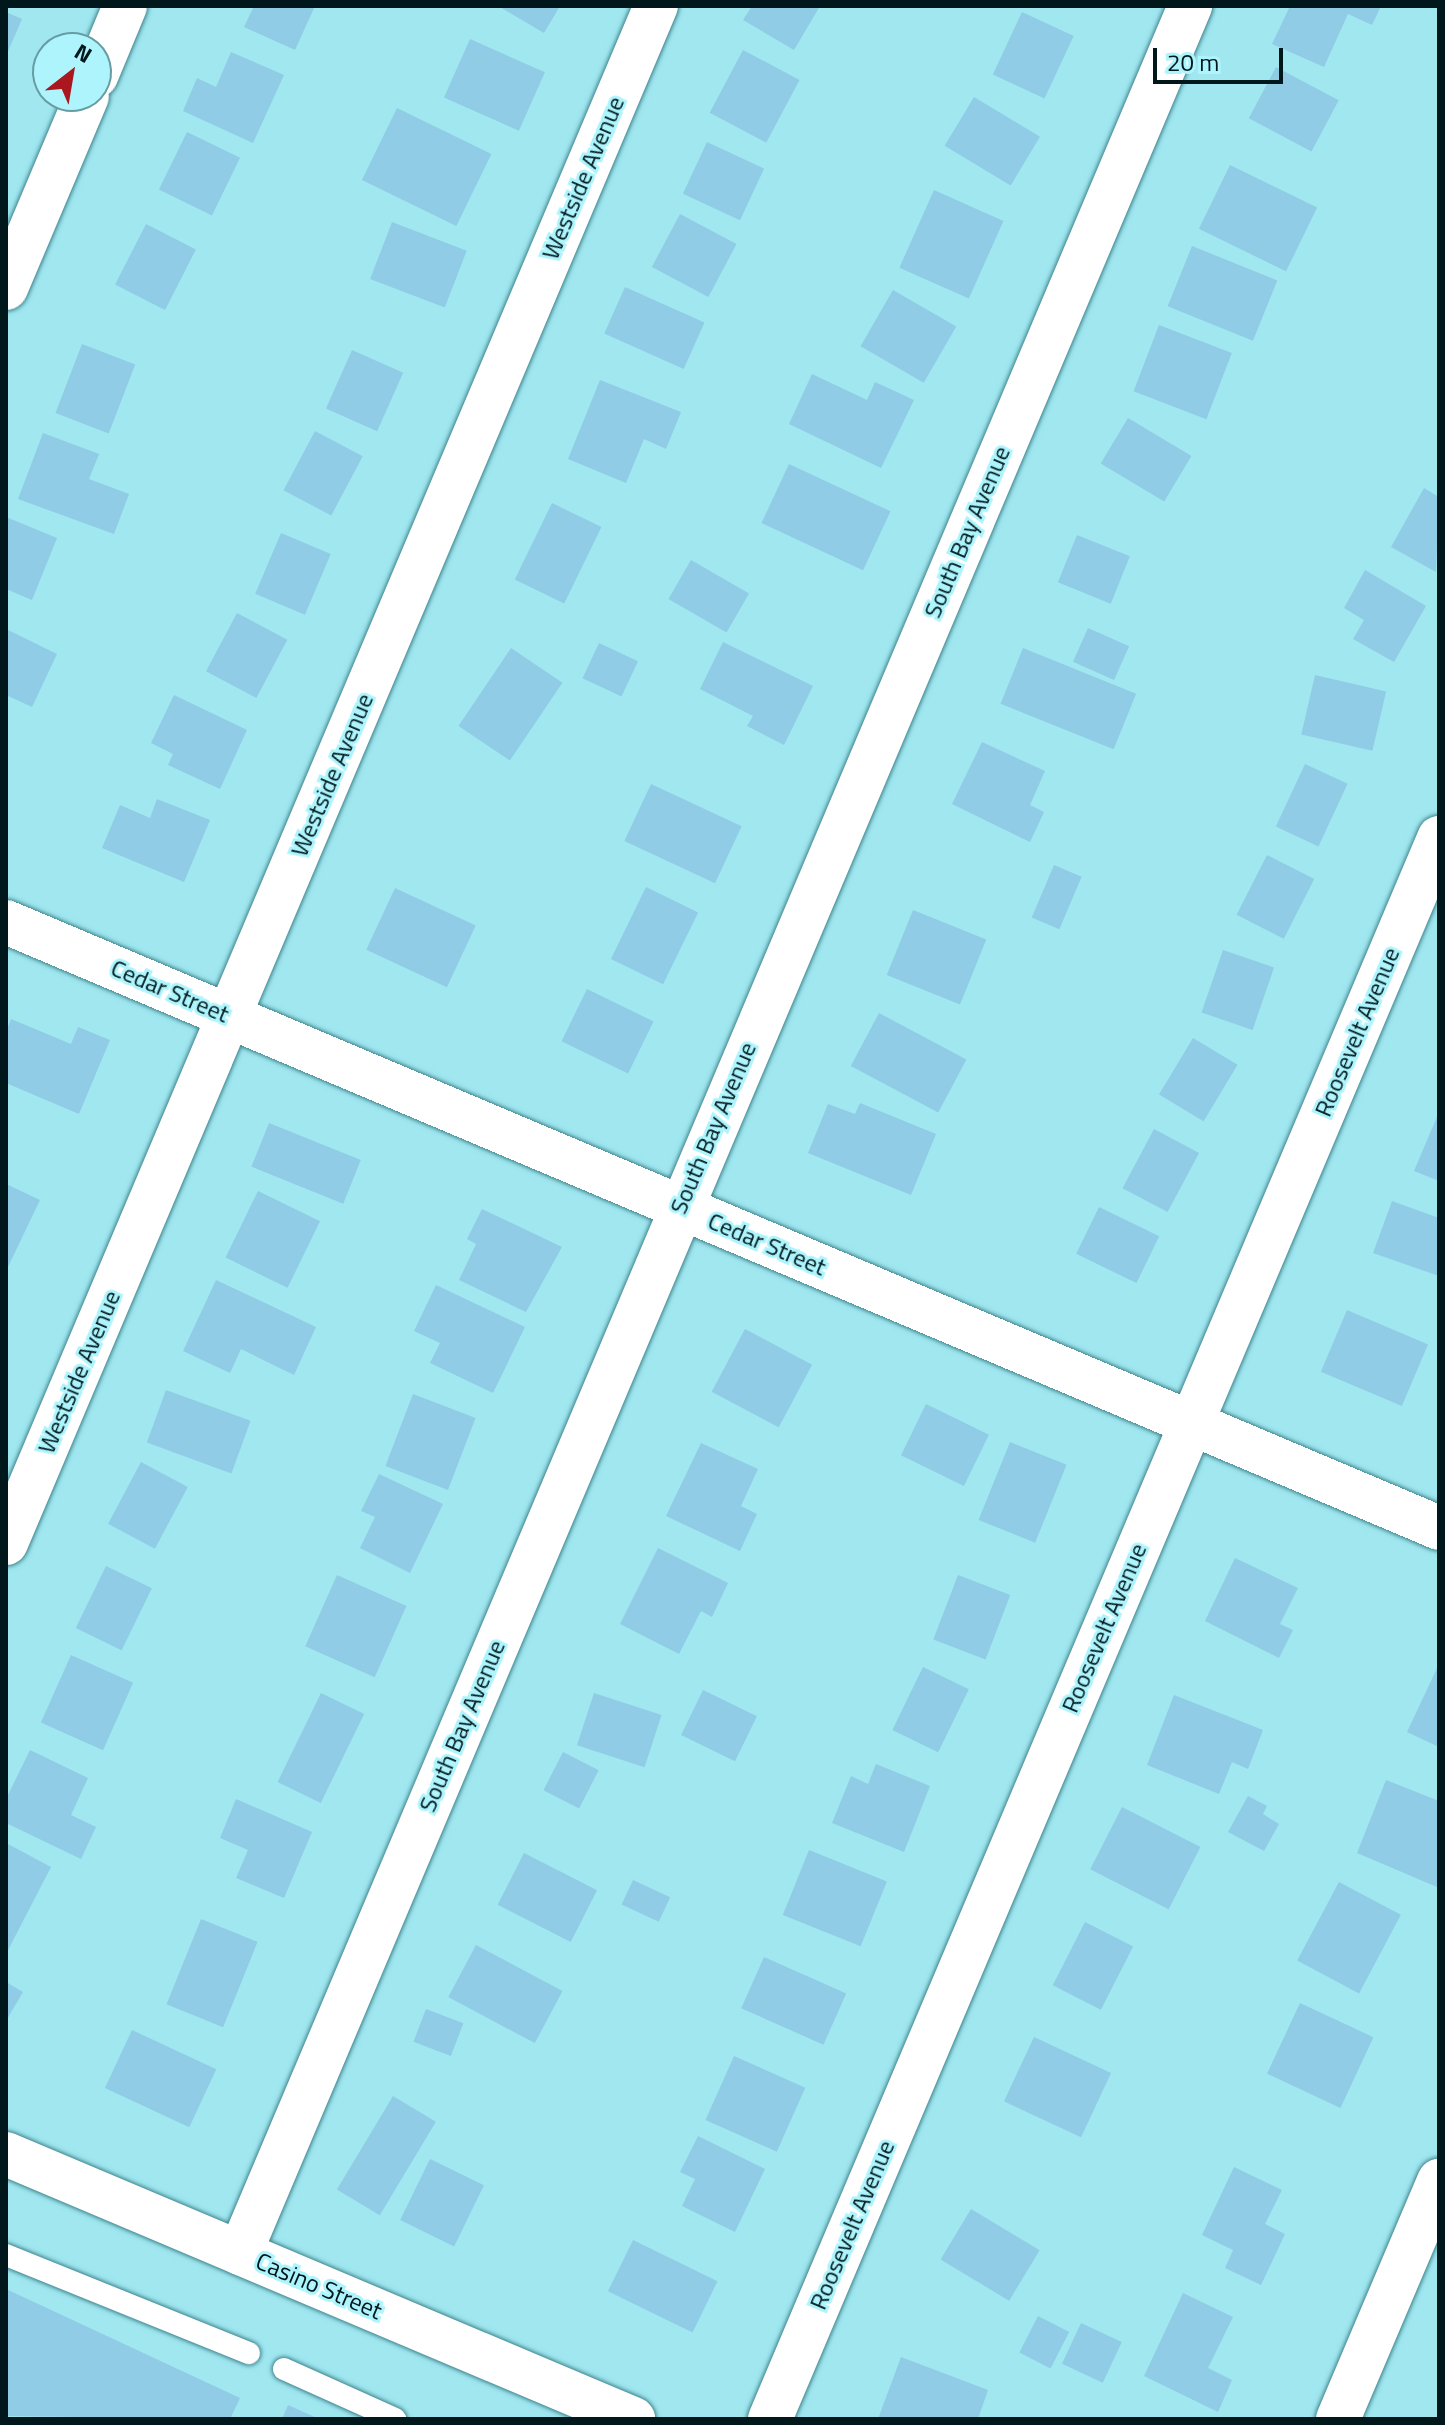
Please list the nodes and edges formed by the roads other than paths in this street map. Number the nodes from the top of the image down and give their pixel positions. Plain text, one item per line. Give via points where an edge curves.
1 (125, 6) edge
2 (656, 6) edge
3 (1190, 6) edge
4 (112, 37) edge
5 (80, 112) edge
6 (6, 288) edge
7 (1439, 838) edge
8 (6, 922) edge
9 (230, 1016) junction
10 (680, 1207) junction
11 (1191, 1423) junction
12 (1439, 1528) edge
13 (6, 1543) edge
14 (6, 2154) edge
15 (1439, 2181) edge
16 (240, 2253) junction
17 (6, 2255) edge
18 (249, 2353) dead end
19 (284, 2369) dead end
20 (395, 2419) edge
21 (633, 2419) edge
22 (770, 2419) edge
23 (1338, 2419) edge

1 - 4 street
2 - 9 street, Westside Avenue
3 - 10 street, South Bay Avenue
5 - 6 street
7 - 11 street, Roosevelt Avenue
8 - 9 street, Cedar Street
9 - 10 street, Cedar Street
9 - 13 street, Westside Avenue
10 - 11 street, Cedar Street
10 - 16 street, South Bay Avenue
11 - 12 street, Cedar Street
11 - 22 street, Roosevelt Avenue
14 - 16 street, Casino Street
15 - 23 street
16 - 21 street, Casino Street
17 - 18 lane
19 - 20 lane

